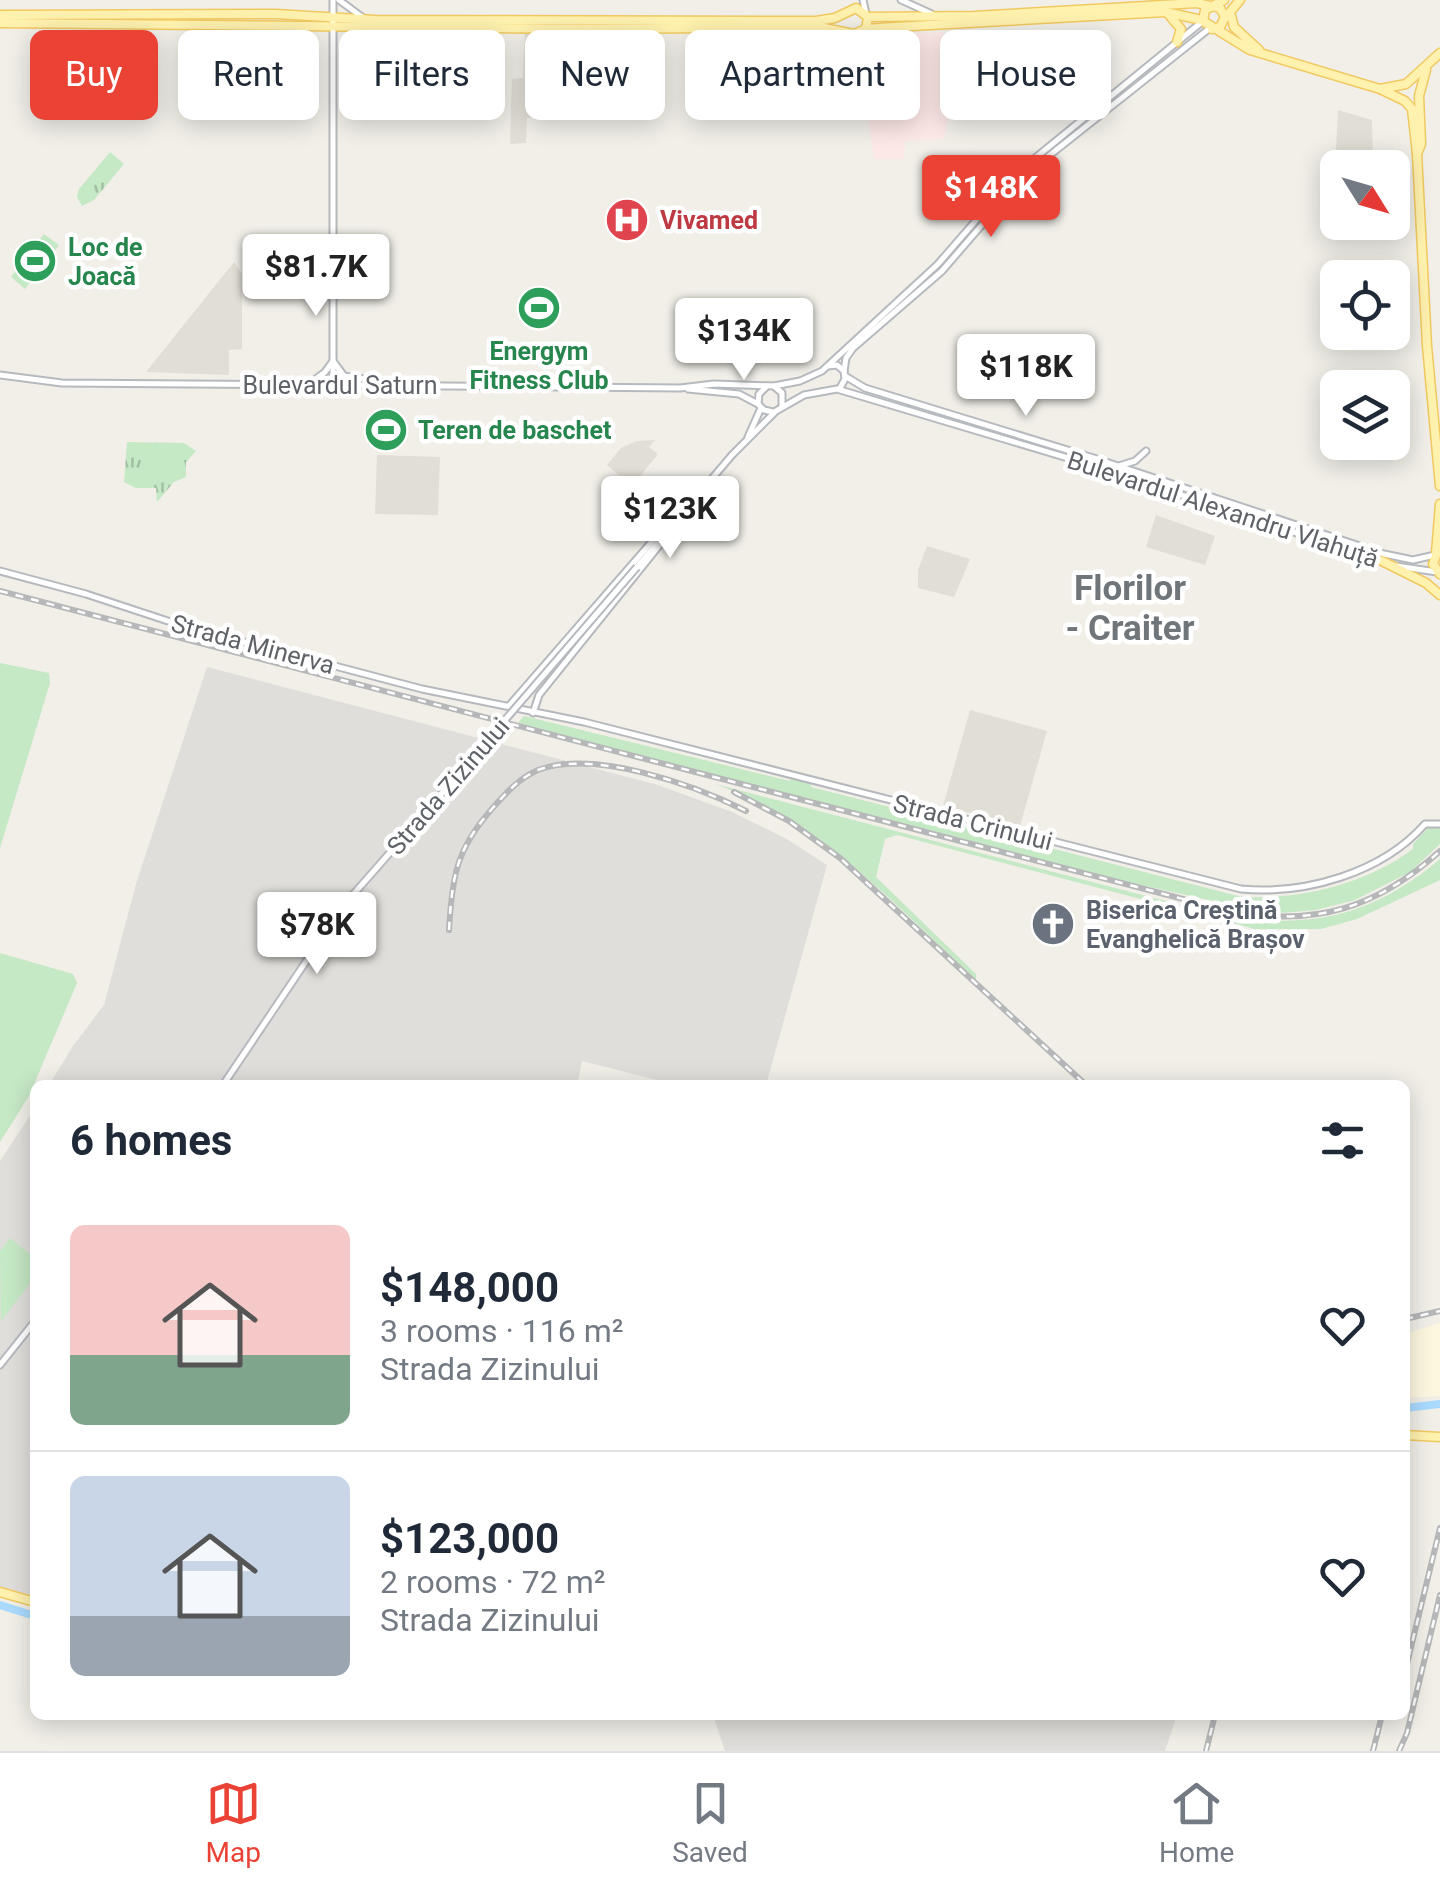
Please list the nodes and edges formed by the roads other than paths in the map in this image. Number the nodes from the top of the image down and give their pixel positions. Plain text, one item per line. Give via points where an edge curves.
1 (337, 0) edge
2 (853, 0) edge
3 (863, 0) edge
4 (901, 0) edge
5 (1092, 0) edge
6 (1224, 0) edge
7 (1240, 0) edge
8 (1211, 6) junction
9 (1085, 9) junction
10 (847, 12) junction
11 (1165, 12) junction
12 (0, 15) edge
13 (867, 16) junction
14 (940, 17) junction
15 (375, 20) junction
16 (0, 22) edge
17 (333, 22) junction
18 (1207, 24) junction
19 (866, 29) joint
20 (841, 30) edge
21 (847, 30) edge
22 (1177, 42) junction
23 (1260, 51) junction
24 (1440, 53) edge
25 (1428, 66) junction
26 (1380, 89) junction
27 (1417, 154) junction
28 (333, 361) junction
29 (825, 368) junction
30 (845, 373) junction
31 (0, 374) edge
32 (307, 386) junction
33 (333, 386) junction
34 (379, 386) junction
35 (771, 386) junction
36 (680, 388) junction
37 (838, 389) junction
38 (828, 390) junction
39 (760, 406) junction
40 (778, 410) junction
41 (747, 440) junction
42 (1146, 451) dead end
43 (1119, 466) junction
44 (1440, 486) edge
45 (692, 502) junction
46 (1440, 504) edge
47 (1437, 553) edge
48 (1382, 562) junction
49 (0, 571) edge
50 (1439, 574) edge
51 (1440, 594) edge
52 (509, 706) junction
53 (532, 713) junction
54 (1440, 824) edge
55 (226, 1080) edge
56 (30, 1327) edge
57 (0, 1365) edge
58 (1410, 1435) edge
59 (1440, 1438) edge
60 (0, 1592) edge
61 (30, 1601) edge

1 - 15 main road
1 - 17 main road
2 - 10 main road
3 - 13 main road
4 - 14 main road
5 - 9 main road
6 - 8 main road
7 - 23 main road via 1230,12 1232,23
8 - 9 main road
8 - 18 main road
8 - 18 main road via 1225,18 1220,27
9 - 14 main road
10 - 13 main road via 856,8
10 - 15 main road via 816,21
10 - 21 main road
11 - 18 main road
11 - 19 main road
11 - 22 main road via 1180,24
12 - 17 main road
13 - 14 main road
13 - 19 main road
15 - 17 main road
16 - 17 main road
17 - 20 main road
17 - 28 main road
18 - 22 main road
18 - 23 main road via 1239,46
18 - 30 main road via 1026,174 942,270 853,348
22 - 29 main road via 1018,172 938,264
23 - 26 main road
24 - 25 main road
25 - 26 main road via 1401,87
25 - 27 main road via 1420,85
26 - 27 main road via 1412,109
27 - 44 main road
28 - 32 main road
28 - 33 main road
28 - 34 main road via 344,376
29 - 30 main road via 837,365
29 - 35 main road, Bulevardul Saturn
29 - 38 main road via 821,382
30 - 37 main road
30 - 43 main road, Bulevardul Alexandru Vlahuță via 865,388
31 - 32 main road, Bulevardul Saturn via 48,382
32 - 33 main road, Bulevardul Saturn
33 - 34 main road, Bulevardul Saturn
34 - 36 main road, Bulevardul Saturn
35 - 36 main road, Bulevardul Saturn
35 - 39 main road, Strada Zizinului via 760,391
35 - 40 main road via 784,396
36 - 39 main road, Bulevardul Saturn via 740,394
37 - 38 main road
37 - 48 main road, Bulevardul Alexandru Vlahuță
38 - 40 main road
39 - 40 main road, Bulevardul Saturn
39 - 41 main road, Strada Zizinului
40 - 41 main road, Strada Zizinului
41 - 45 main road, Strada Zizinului
42 - 43 main road
43 - 47 main road, Bulevardul Alexandru Vlahuță via 1384,554 1413,560
45 - 52 main road, Strada Zizinului
45 - 53 main road, Strada Zizinului
45 - 55 main road, Strada Zizinului, bridge via 350,897
46 - 47 main road
47 - 50 main road
48 - 50 main road, Bulevardul Alexandru Vlahuță
48 - 51 main road
49 - 52 main road, Strada Minerva via 236,640
52 - 53 main road, Strada Crinului
53 - 54 main road, Strada Crinului via 1240,889 1290,888 1359,870 1394,852 1425,824
56 - 57 main road
58 - 59 main road
60 - 61 main road

